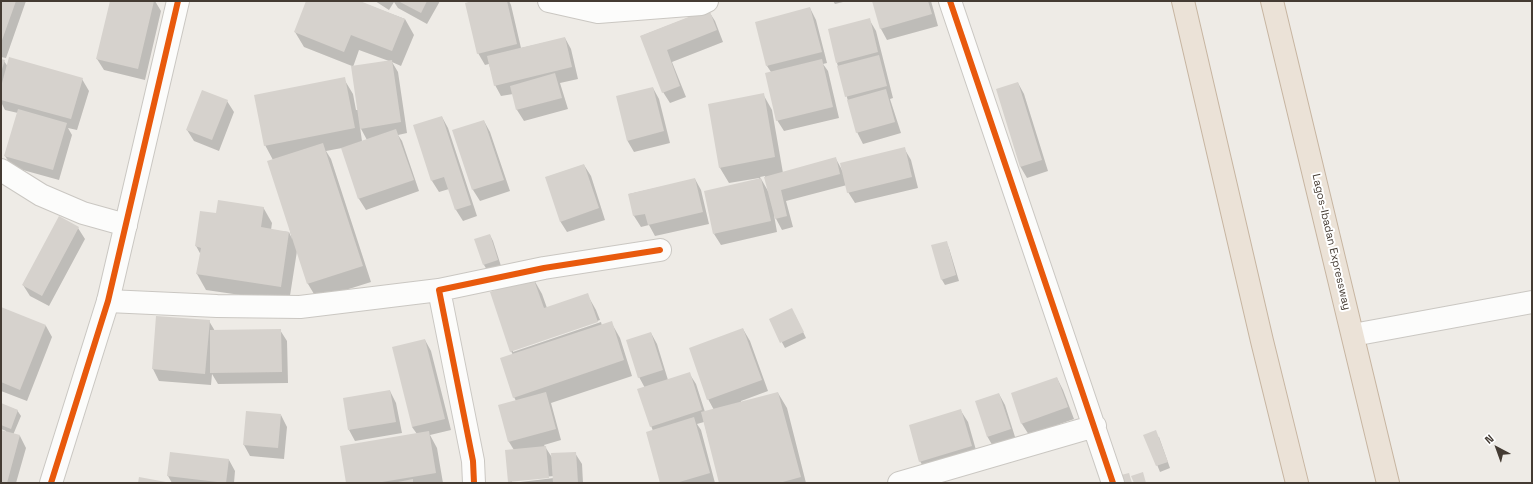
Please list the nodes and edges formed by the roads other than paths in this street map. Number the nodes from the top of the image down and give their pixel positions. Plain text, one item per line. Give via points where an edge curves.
1 (178, 1) edge
2 (549, 1) edge
3 (708, 1) edge
4 (950, 1) edge
5 (1183, 1) edge
6 (1272, 1) edge
7 (1, 170) edge
8 (126, 225) junction
9 (660, 250) dead end
10 (439, 290) junction
11 (108, 301) junction
12 (1532, 302) edge
13 (1353, 335) junction
14 (1095, 426) junction
15 (51, 483) edge
16 (474, 483) edge
17 (899, 483) edge
18 (1114, 483) edge
19 (1297, 483) edge
20 (1388, 483) edge

1 - 8 street
2 - 3 street via 598,12 701,4
4 - 14 street
5 - 19 highway
6 - 13 highway, Lagos-Ibadan Expressway
7 - 8 street via 41,195 83,213
8 - 11 street
9 - 10 street via 544,268
10 - 11 street via 300,307
10 - 16 street via 473,461
11 - 15 street
12 - 13 street
13 - 20 highway, Lagos-Ibadan Expressway
14 - 17 street
14 - 18 street

